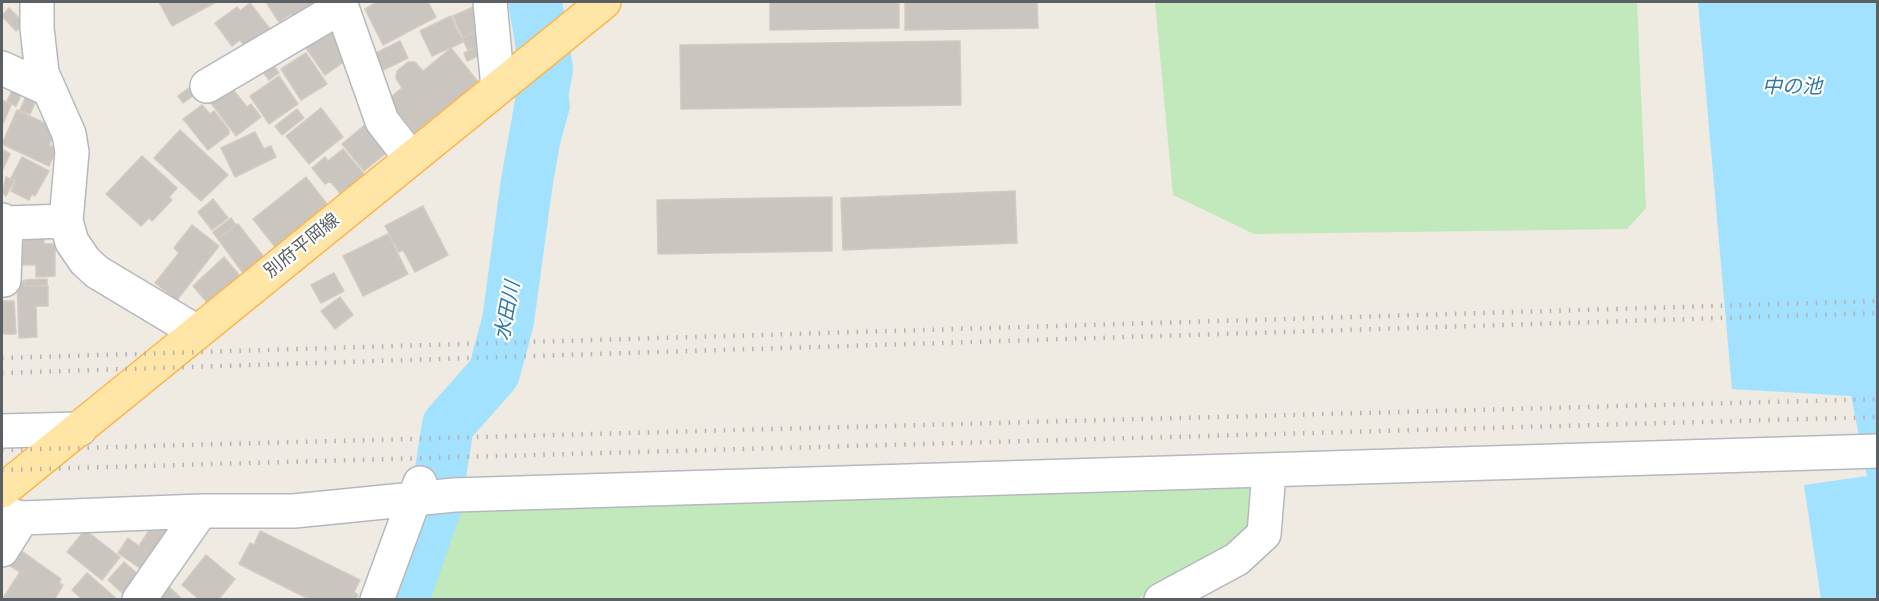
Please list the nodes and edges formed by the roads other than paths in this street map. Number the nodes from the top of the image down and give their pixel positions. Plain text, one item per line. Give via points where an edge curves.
1 (38, 2) edge
2 (490, 2) edge
3 (604, 2) edge
4 (341, 4) edge
5 (2, 68) edge
6 (509, 79) junction
7 (207, 86) dead end
8 (48, 89) junction
9 (410, 157) junction
10 (4, 221) edge
11 (66, 221) junction
12 (2, 280) edge
13 (197, 332) junction
14 (80, 429) junction
15 (2, 431) edge
16 (1878, 451) edge
17 (1269, 472) junction
18 (2, 491) edge
19 (418, 493) junction
20 (201, 511) junction
21 (12, 515) edge
22 (2, 550) edge
23 (140, 600) edge
24 (377, 600) edge
25 (1161, 600) edge

1 - 8 street via 42,74
2 - 6 street
3 - 6 main road, 別府平岡線
4 - 7 street
4 - 9 street via 382,121
5 - 8 street
6 - 9 main road, 別府平岡線
8 - 11 street via 69,134 72,152
9 - 13 main road, 別府平岡線
10 - 11 street
10 - 12 street
11 - 13 street via 72,242 97,272
13 - 14 main road, 別府平岡線
14 - 15 street
14 - 18 main road, 別府平岡線
16 - 17 street
17 - 19 street
17 - 25 street via 1264,534 1237,559
19 - 20 street via 294,511
19 - 24 street
20 - 21 street
20 - 23 street
21 - 22 street

